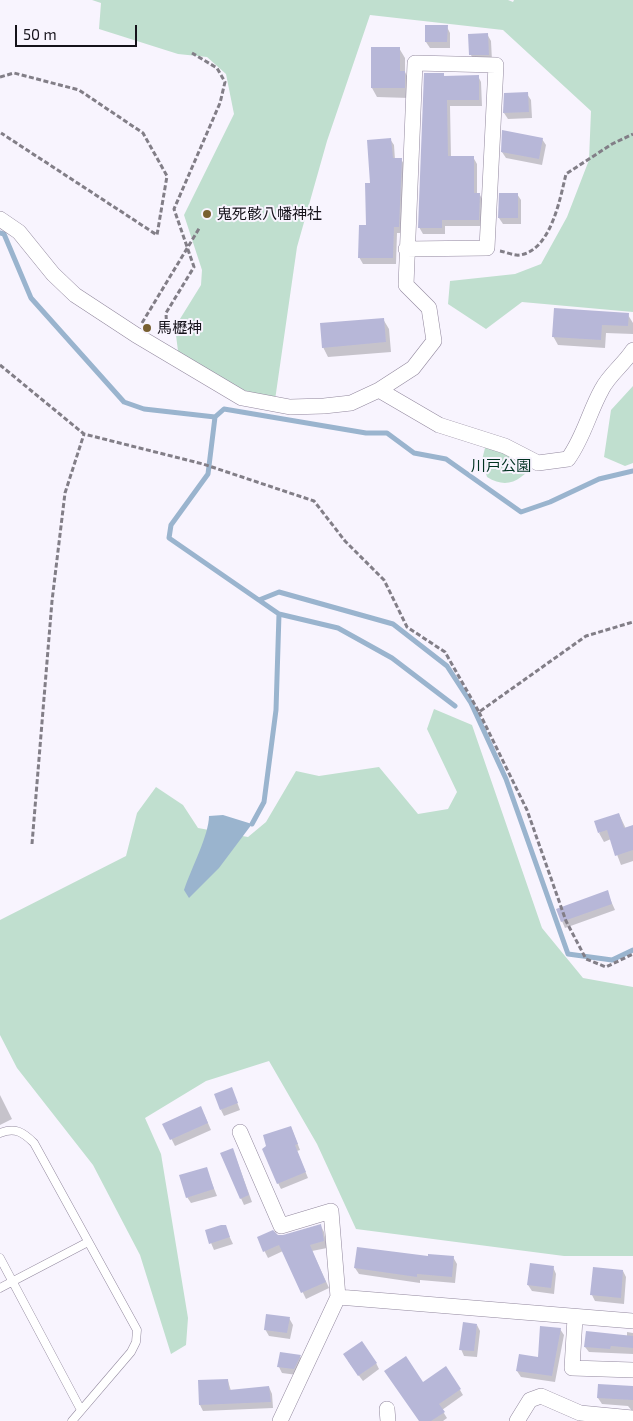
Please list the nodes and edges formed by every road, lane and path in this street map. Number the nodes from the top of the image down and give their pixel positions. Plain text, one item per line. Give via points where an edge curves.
1 (192, 53) dead end
2 (0, 77) edge
3 (1, 133) edge
4 (633, 134) edge
5 (0, 219) edge
6 (200, 227) dead end
7 (188, 248) junction
8 (487, 248) junction
9 (406, 249) junction
10 (136, 335) junction
11 (633, 350) edge
12 (167, 353) junction
13 (0, 366) edge
14 (379, 390) junction
15 (84, 434) junction
16 (633, 622) edge
17 (479, 712) junction
18 (32, 844) dead end
19 (633, 954) edge
20 (240, 1132) dead end
21 (0, 1133) edge
22 (88, 1242) junction
23 (0, 1258) edge
24 (12, 1282) junction
25 (0, 1288) edge
26 (338, 1297) junction
27 (575, 1318) junction
28 (633, 1321) edge
29 (633, 1370) edge
30 (81, 1410) junction
31 (633, 1418) edge
32 (72, 1421) edge
33 (280, 1421) edge
34 (517, 1421) edge

1 - 7 path via 217,68 225,82 220,103 174,209
2 - 3 path via 14,73 79,90 143,133 167,176 157,235
4 - 8 path via 566,174 556,216 537,247 519,256
5 - 10 street via 19,232 53,274 75,294
6 - 7 path
7 - 10 path
7 - 12 path via 194,267 166,313
8 - 9 street
8 - 9 street via 496,65 415,63
9 - 14 street via 406,285 429,308 434,341 412,368
10 - 12 street
11 - 14 street via 602,387 578,444 568,459 549,462 538,463 505,446 439,425
12 - 14 street via 242,398 290,407 351,403
13 - 15 path
15 - 17 path via 203,464 314,502 345,541 384,580 407,627 445,652
15 - 18 path via 65,493 52,601
16 - 17 path via 586,636
17 - 19 path via 527,810 566,921 586,959 606,967
20 - 26 street via 281,1226 331,1211
21 - 22 lane via 12,1129 23,1132 34,1143
22 - 24 lane
22 - 30 lane via 137,1330 131,1352
23 - 24 lane
24 - 25 lane
24 - 30 lane
26 - 27 street
26 - 33 street
27 - 28 street
27 - 29 street via 572,1368
30 - 32 lane
31 - 34 street via 580,1413 541,1396 530,1400

